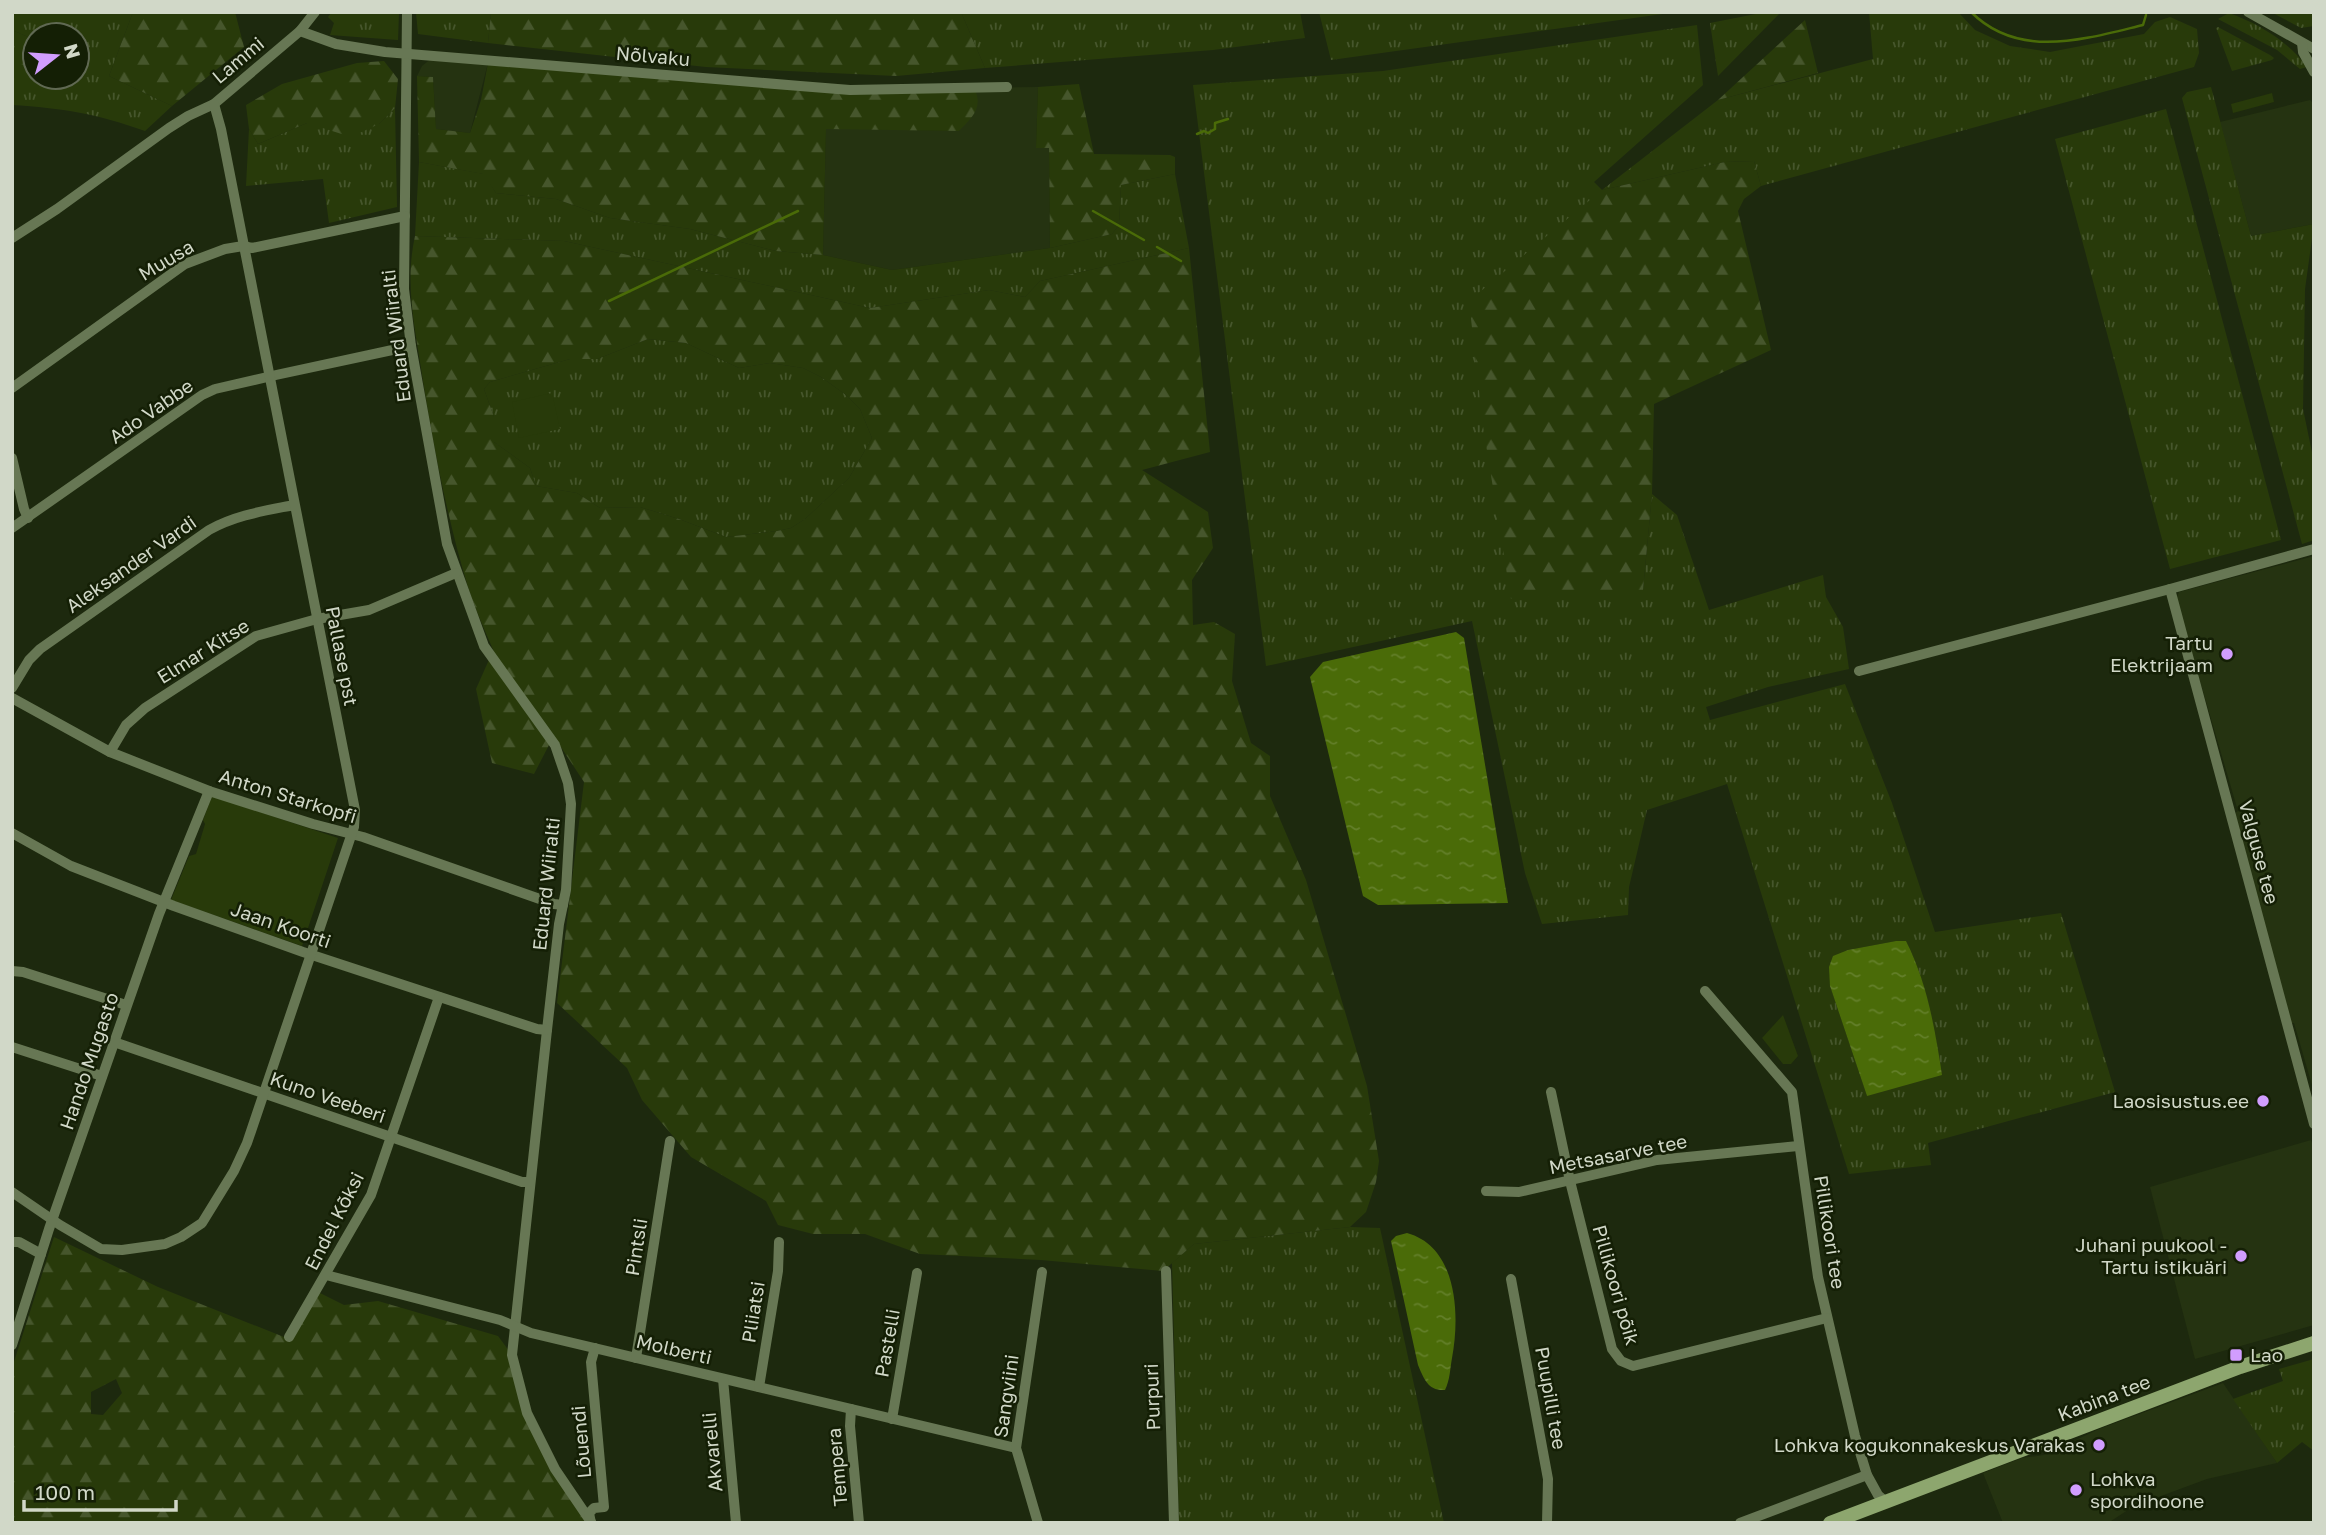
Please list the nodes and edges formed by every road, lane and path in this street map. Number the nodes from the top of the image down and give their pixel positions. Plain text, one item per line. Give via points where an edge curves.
1 (315, 12) edge
2 (407, 12) edge
3 (2248, 12) edge
4 (300, 31) junction
5 (2314, 36) edge
6 (2302, 43) junction
7 (2314, 49) edge
8 (408, 53) junction
9 (2314, 72) edge
10 (1007, 87) dead end
11 (214, 104) junction
12 (405, 216) junction
13 (12, 238) edge
14 (243, 246) junction
15 (411, 346) junction
16 (269, 377) junction
17 (12, 388) edge
18 (12, 458) edge
19 (294, 505) junction
20 (28, 517) junction
21 (12, 528) edge
22 (2314, 549) edge
23 (456, 573) junction
24 (2170, 589) junction
25 (317, 619) junction
26 (1859, 671) dead end
27 (12, 688) edge
28 (12, 698) edge
29 (110, 752) junction
30 (209, 791) junction
31 (12, 833) edge
32 (353, 835) junction
33 (164, 902) junction
34 (563, 905) junction
35 (312, 955) junction
36 (12, 971) edge
37 (1705, 991) dead end
38 (439, 997) junction
39 (127, 1005) junction
40 (547, 1030) junction
41 (114, 1042) junction
42 (12, 1047) edge
43 (102, 1076) junction
44 (1551, 1091) dead end
45 (265, 1093) junction
46 (2314, 1124) edge
47 (390, 1137) junction
48 (670, 1141) dead end
49 (1798, 1146) junction
50 (1570, 1181) junction
51 (530, 1182) junction
52 (1486, 1191) dead end
53 (12, 1192) edge
54 (52, 1219) junction
55 (12, 1242) edge
56 (779, 1242) dead end
57 (41, 1254) junction
58 (1166, 1270) dead end
59 (1042, 1272) dead end
60 (917, 1273) dead end
61 (326, 1275) junction
62 (1511, 1279) dead end
63 (1827, 1318) junction
64 (514, 1326) junction
65 (289, 1337) dead end
66 (2314, 1343) edge
67 (12, 1345) edge
68 (595, 1348) junction
69 (636, 1358) junction
70 (723, 1379) junction
71 (759, 1387) junction
72 (851, 1409) junction
73 (892, 1419) junction
74 (1016, 1448) junction
75 (1867, 1475) junction
76 (1885, 1501) junction
77 (591, 1522) edge
78 (736, 1523) edge
79 (859, 1523) edge
80 (1038, 1523) edge
81 (1174, 1523) edge
82 (1547, 1523) edge
83 (1740, 1523) edge
84 (1830, 1523) edge

1 - 4 street, Lammi
2 - 8 street, Eduard Wiiralti
3 - 6 street
4 - 8 street, Nõlvaku via 336,44
4 - 11 street, Lammi
5 - 6 street
6 - 7 street
6 - 9 street
8 - 10 street, Nõlvaku via 850,90
8 - 12 street, Eduard Wiiralti
11 - 13 street via 169,128
11 - 14 street, Pallase pst
12 - 14 street, Muusa via 253,248
12 - 15 street, Eduard Wiiralti via 404,289
14 - 16 street, Pallase pst
14 - 17 street, Muusa via 185,264
15 - 16 street, Ado Vabbe
15 - 23 street, Eduard Wiiralti
16 - 19 street, Pallase pst
16 - 20 street, Ado Vabbe via 202,395
18 - 20 street
19 - 25 street, Pallase pst
19 - 27 street, Aleksander Vardi via 241,515 209,530 40,649
20 - 21 street, Ado Vabbe
22 - 24 street
23 - 25 street, Elmar Kitse via 369,610
23 - 34 street, Eduard Wiiralti via 484,646 542,725 563,765 572,817
24 - 26 street
24 - 46 street, Valguse tee
25 - 29 street, Elmar Kitse via 256,636 145,708 126,725
25 - 32 street, Pallase pst via 355,810
28 - 29 street, Anton Starkopfi
29 - 30 street, Anton Starkopfi
30 - 32 street, Anton Starkopfi
30 - 33 street, Hando Mugasto
31 - 33 street, Jaan Koorti via 71,866
32 - 34 street, Anton Starkopfi
32 - 35 street, Pallase pst
33 - 35 street, Jaan Koorti
33 - 39 street, Hando Mugasto
34 - 40 street, Eduard Wiiralti
35 - 38 street, Jaan Koorti
35 - 45 street, Pallase pst
36 - 39 street
37 - 49 street, Pillikoori tee via 1793,1092
38 - 40 street, Jaan Koorti
38 - 47 street, Endel Kõksi
39 - 41 street, Hando Mugasto
40 - 51 street, Eduard Wiiralti
41 - 43 street, Hando Mugasto
41 - 45 street, Kuno Veeberi
42 - 43 street
43 - 54 street, Hando Mugasto
44 - 50 street, Pillikoori põik
45 - 47 street, Kuno Veeberi
45 - 54 street, Pallase pst via 234,1171 201,1223 181,1237 132,1249 101,1249
47 - 51 street, Kuno Veeberi
47 - 61 street, Endel Kõksi via 371,1195
48 - 69 street, Pintsli
49 - 50 street, Metsasarve tee via 1657,1160
49 - 63 street, Pillikoori tee
50 - 52 street, Metsasarve tee via 1519,1192
50 - 63 street, Pillikoori põik via 1612,1349 1621,1361 1633,1366
51 - 64 street, Eduard Wiiralti
53 - 54 street, Pallase pst
54 - 57 street, Hando Mugasto
55 - 57 street
56 - 71 street, Pliiatsi
57 - 67 street, Hando Mugasto
58 - 81 street, Purpuri
59 - 74 street, Sangviini
60 - 73 street, Pastelli
61 - 64 street, Molberti
61 - 65 street, Endel Kõksi
62 - 82 street, Puupilli tee via 1548,1479
63 - 75 street, Pillikoori tee
64 - 68 street, Molberti
64 - 77 street, Eduard Wiiralti via 512,1355 527,1413 555,1469
66 - 76 street, Kabina tee
68 - 69 street, Molberti
68 - 77 street, Lõuendi via 591,1362 604,1507 589,1513
69 - 70 street, Molberti
70 - 71 street, Molberti
70 - 78 street, Akvarelli
71 - 72 street, Molberti
72 - 73 street, Molberti
72 - 79 street, Tempera
73 - 74 street, Molberti
74 - 80 street, Sangviini
75 - 76 street, Pillikoori tee
75 - 83 street
76 - 84 street, Kabina tee

